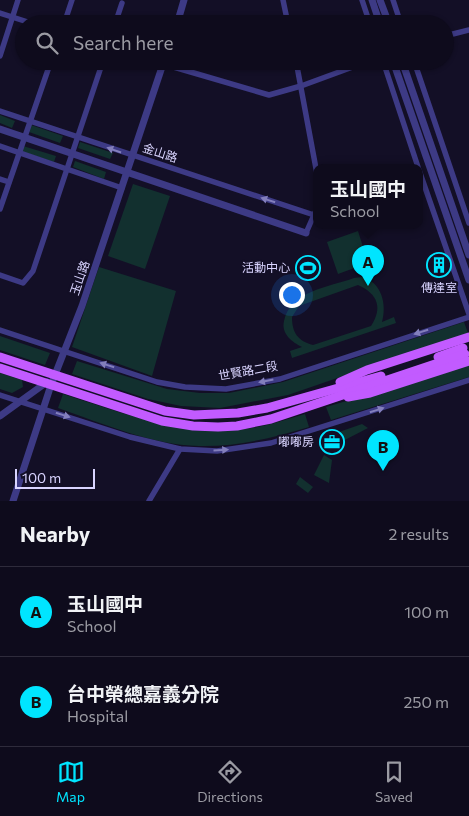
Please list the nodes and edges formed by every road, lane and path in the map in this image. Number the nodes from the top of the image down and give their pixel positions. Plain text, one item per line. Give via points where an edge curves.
1 (18, 0) edge
2 (72, 0) edge
3 (184, 0) edge
4 (283, 0) edge
5 (362, 0) edge
6 (372, 0) edge
7 (380, 0) edge
8 (393, 0) edge
9 (122, 3) dead end
10 (0, 13) edge
11 (67, 15) edge
12 (118, 15) edge
13 (179, 15) edge
14 (286, 15) edge
15 (367, 15) edge
16 (377, 15) edge
17 (386, 15) edge
18 (398, 15) edge
19 (12, 17) junction
20 (15, 18) edge
21 (469, 30) edge
22 (454, 34) edge
23 (0, 56) edge
24 (48, 70) edge
25 (101, 70) edge
26 (162, 70) edge
27 (187, 70) edge
28 (298, 70) edge
29 (345, 70) edge
30 (386, 70) edge
31 (396, 70) edge
32 (405, 70) edge
33 (417, 70) edge
34 (301, 86) junction
35 (0, 110) edge
36 (31, 121) junction
37 (0, 129) edge
38 (25, 138) junction
39 (78, 138) junction
40 (0, 146) edge
41 (19, 153) junction
42 (72, 154) junction
43 (133, 156) junction
44 (315, 164) edge
45 (418, 164) edge
46 (67, 170) junction
47 (128, 172) junction
48 (0, 179) edge
49 (423, 180) edge
50 (9, 182) junction
51 (122, 188) junction
52 (0, 209) edge
53 (313, 215) edge
54 (313, 217) edge
55 (469, 223) edge
56 (306, 233) joint
57 (469, 255) edge
58 (0, 275) edge
59 (469, 280) edge
60 (469, 315) edge
61 (0, 330) edge
62 (469, 337) edge
63 (65, 352) junction
64 (466, 354) edge
65 (0, 357) edge
66 (0, 368) edge
67 (56, 376) junction
68 (469, 380) edge
69 (48, 384) junction
70 (312, 394) junction
71 (0, 395) edge
72 (21, 402) junction
73 (43, 409) junction
74 (0, 416) edge
75 (180, 450) junction
76 (13, 501) edge
77 (150, 501) edge

1 - 19 street
2 - 11 street
3 - 13 street
4 - 14 street
5 - 15 street
6 - 16 street
7 - 17 street
8 - 18 street
9 - 12 street
10 - 19 street
19 - 20 street
19 - 23 street
21 - 22 street
24 - 36 street
25 - 39 street
26 - 43 street, 玉山路
27 - 34 street via 264,94
28 - 34 street
29 - 34 street
30 - 45 street
31 - 59 street
32 - 57 street
33 - 55 street
34 - 44 street
35 - 36 street, 金山路
36 - 38 street
36 - 39 street, 金山路
37 - 38 street
38 - 41 street
38 - 42 street
39 - 42 street
43 -> 39 street, 金山路
40 - 41 street
41 - 46 street
41 - 50 street
42 - 46 street
42 - 47 street
43 - 47 street, 玉山路
53 -> 43 street, 金山路
46 - 51 street
46 - 58 street via 33,271 23,283
47 - 51 street, 玉山路
47 - 56 street
48 - 50 street
49 - 60 street
50 - 52 street
51 - 63 street, 玉山路
54 - 56 street
60 -> 63 street, 世賢路二段 via 280,379 226,389 157,382
61 - 63 street, 世賢路二段
62 - 70 main road via 367,370
63 - 67 street, 玉山路
64 - 69 main road via 270,419 237,426 193,426 162,421
64 - 70 main road
65 - 67 main road
66 - 69 main road
67 - 69 street
67 - 70 main road via 166,411 194,415 238,414
75 -> 68 street via 217,451 271,443
69 - 72 street
69 - 73 street
71 - 72 street
72 - 73 street
72 - 74 street
73 -> 75 street
73 - 76 street
75 - 77 street

